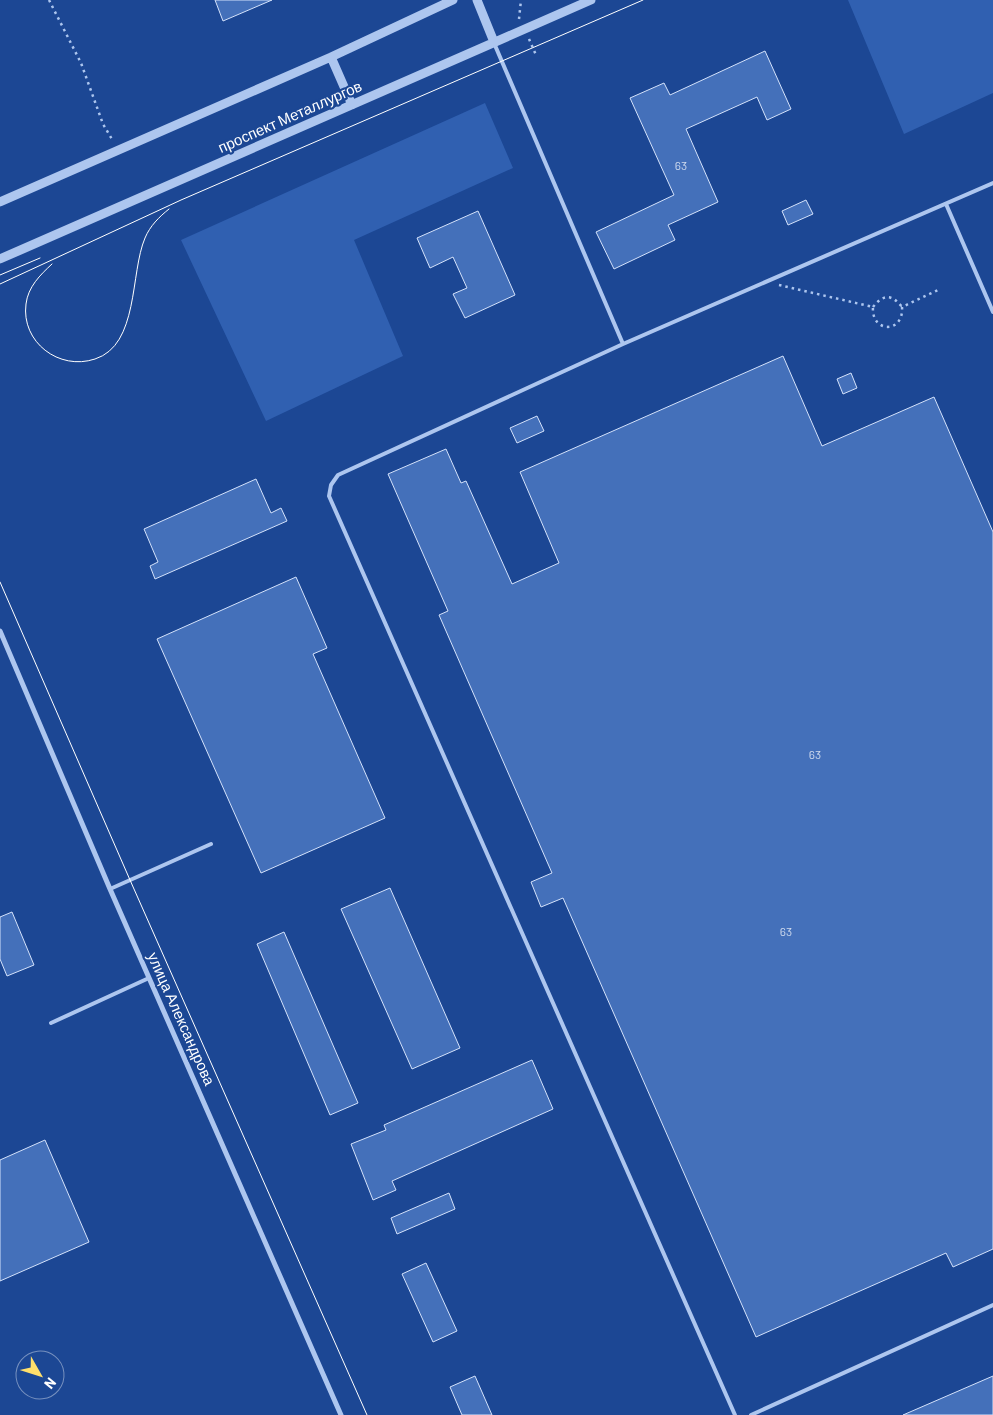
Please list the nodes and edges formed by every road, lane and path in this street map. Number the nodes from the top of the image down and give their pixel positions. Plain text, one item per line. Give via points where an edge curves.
1 (50, 0) edge
2 (453, 0) edge
3 (477, 0) edge
4 (521, 0) edge
5 (591, 0) edge
6 (519, 19) dead end
7 (528, 39) dead end
8 (494, 42) junction
9 (536, 55) dead end
10 (331, 57) junction
11 (352, 105) junction
12 (118, 151) junction
13 (993, 183) edge
14 (0, 202) edge
15 (946, 204) junction
16 (0, 259) edge
17 (766, 282) junction
18 (938, 290) dead end
19 (873, 307) junction
20 (902, 307) junction
21 (993, 312) edge
22 (623, 344) junction
23 (0, 631) edge
24 (212, 844) dead end
25 (110, 889) junction
26 (149, 978) junction
27 (51, 1023) dead end
28 (993, 1305) edge
29 (341, 1415) edge
30 (735, 1415) edge
31 (751, 1415) edge

1 - 12 path via 81,63 103,124
2 - 10 street
3 - 8 street
4 - 6 path
5 - 8 street, проспект Металлургов
7 - 9 path
8 - 11 street, проспект Металлургов
8 - 22 lane
10 - 11 street
10 - 12 street
11 - 16 street, проспект Металлургов
12 - 14 street
13 - 15 lane
15 - 17 lane
15 - 21 lane
17 - 19 path
17 - 22 lane
18 - 20 path
19 - 20 path via 878,299 888,296
19 - 20 path via 875,321 888,327 900,321
22 - 30 lane via 338,475 328,496
23 - 25 street, улица Александрова
24 - 25 lane
25 - 26 street, улица Александрова
26 - 27 lane
26 - 29 street, улица Александрова
28 - 31 lane

